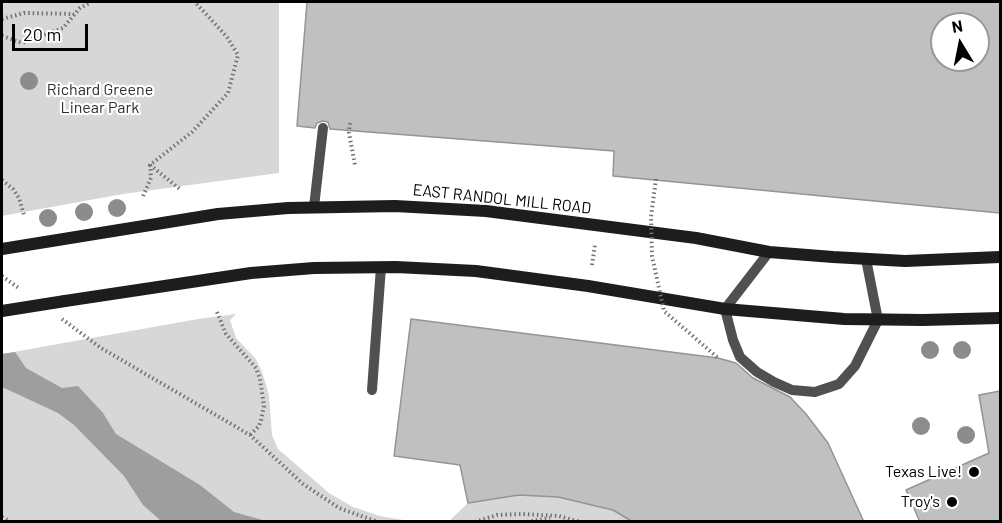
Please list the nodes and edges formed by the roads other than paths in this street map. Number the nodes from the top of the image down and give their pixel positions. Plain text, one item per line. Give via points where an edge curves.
1 (323, 128) dead end
2 (314, 207) junction
3 (2, 249) edge
4 (769, 252) junction
5 (1000, 257) edge
6 (866, 259) junction
7 (381, 267) junction
8 (725, 309) junction
9 (2, 311) edge
10 (1000, 318) edge
11 (878, 320) junction
12 (372, 390) dead end

1 - 2 lane
2 - 3 main road, EAST RANDOL MILL ROAD via 218,214
2 - 4 main road, EAST RANDOL MILL ROAD via 459,208 696,238
4 - 6 main road, EAST RANDOL MILL ROAD
4 - 8 lane
5 - 6 main road, EAST RANDOL MILL ROAD
6 - 11 lane
7 - 8 main road via 476,271
7 - 9 main road, bridge via 251,273
7 - 12 lane
8 - 11 main road
8 - 11 lane via 740,357 774,382 792,390 815,392 840,384 855,366
10 - 11 main road

